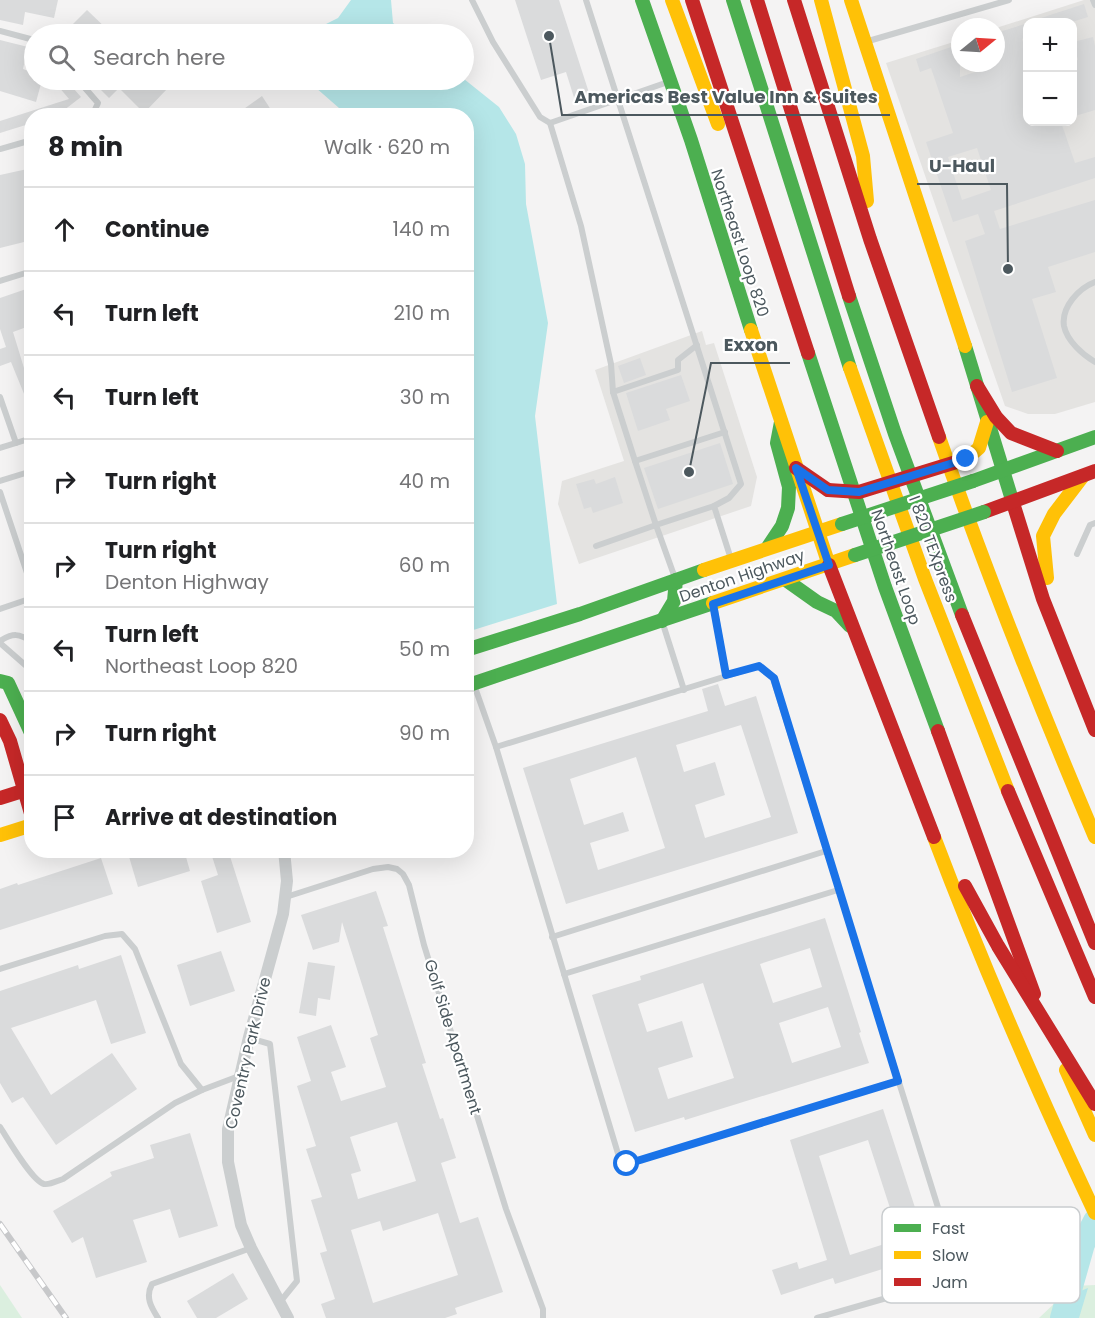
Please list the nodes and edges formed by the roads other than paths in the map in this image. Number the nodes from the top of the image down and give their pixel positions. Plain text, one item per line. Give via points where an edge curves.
1 (472, 0) edge
2 (586, 0) edge
3 (642, 0) edge
4 (672, 0) edge
5 (692, 0) edge
6 (733, 0) edge
7 (757, 0) edge
8 (794, 0) edge
9 (821, 0) edge
10 (851, 0) edge
11 (1009, 0) edge
12 (1093, 0) edge
13 (1095, 5) edge
14 (0, 31) edge
15 (24, 37) edge
16 (865, 43) junction
17 (671, 80) junction
18 (87, 90) edge
19 (619, 99) junction
20 (96, 108) edge
21 (549, 123) junction
22 (24, 142) edge
23 (0, 149) edge
24 (759, 207) junction
25 (870, 239) junction
26 (24, 274) edge
27 (0, 281) edge
28 (1095, 282) edge
29 (697, 345) junction
30 (1095, 362) edge
31 (977, 386) junction
32 (613, 392) junction
33 (0, 397) edge
34 (781, 422) junction
35 (987, 422) junction
36 (725, 432) junction
37 (1095, 437) edge
38 (24, 440) edge
39 (16, 443) junction
40 (0, 448) edge
41 (1057, 451) junction
42 (635, 461) junction
43 (796, 468) junction
44 (1002, 471) junction
45 (1089, 473) edge
46 (24, 474) edge
47 (0, 481) edge
48 (0, 492) edge
49 (1013, 503) junction
50 (714, 506) junction
51 (1095, 523) edge
52 (656, 525) junction
53 (818, 533) junction
54 (596, 546) dead end
55 (768, 548) junction
56 (1077, 554) dead end
57 (732, 561) junction
58 (24, 564) edge
59 (829, 565) junction
60 (676, 580) junction
61 (786, 580) junction
62 (1043, 598) junction
63 (24, 601) edge
64 (713, 604) junction
65 (0, 609) edge
66 (662, 621) junction
67 (853, 629) junction
68 (24, 637) edge
69 (0, 642) edge
70 (474, 647) edge
71 (24, 664) edge
72 (726, 675) junction
73 (0, 681) edge
74 (474, 683) edge
75 (684, 690) junction
76 (474, 694) edge
77 (24, 718) edge
78 (0, 720) edge
79 (1095, 730) edge
80 (496, 747) junction
81 (24, 779) edge
82 (24, 791) edge
83 (0, 798) edge
84 (24, 828) edge
85 (0, 835) edge
86 (1095, 837) edge
87 (826, 851) junction
88 (285, 858) edge
89 (960, 888) junction
90 (838, 890) junction
91 (285, 897) junction
92 (552, 937) junction
93 (1095, 943) edge
94 (0, 969) edge
95 (564, 974) junction
96 (1095, 997) edge
97 (249, 1037) junction
98 (239, 1076) junction
99 (898, 1081) junction
100 (202, 1090) junction
101 (1095, 1104) edge
102 (0, 1127) edge
103 (1095, 1135) edge
104 (938, 1207) edge
105 (1095, 1213) edge
106 (251, 1248) junction
107 (882, 1299) edge
108 (280, 1302) junction
109 (158, 1318) edge
110 (288, 1318) edge
111 (543, 1318) edge
112 (817, 1318) edge

1 - 21 lane via 493,42 540,117
2 - 19 lane
3 - 17 main road, Northeast Loop 820
4 - 24 main road via 739,183
5 - 24 main road, Northeast Loop
6 - 96 main road, I 820 TEXpress via 847,359 925,579 1008,792
7 - 93 main road, I 820 TEXpress via 871,362 946,571
8 - 25 main road
9 - 25 main road via 863,156
10 - 16 main road
11 - 16 lane
12 - 13 lane
14 - 15 lane
16 - 31 main road
17 - 19 lane
17 - 34 main road, Northeast Loop 820
18 - 20 lane via 99,103
19 - 21 lane
19 - 29 lane
21 - 32 lane via 581,226 611,364
22 - 23 lane
24 - 103 main road, Northeast Loop via 892,609 1025,973
25 - 86 main road via 980,554
26 - 27 lane
28 - 30 lane via 1075,296 1064,326 1083,355
29 - 32 lane via 678,360 678,370
29 - 36 lane
31 - 35 main road
31 - 41 main road via 1011,433
32 - 42 lane
33 - 39 lane
34 - 43 main road, Northeast Loop 820
34 - 55 main road via 777,443 789,487 788,508
35 - 43 main road, bridge via 979,448 966,459 859,492 828,490
35 - 44 main road
36 - 42 lane
36 - 50 lane via 741,484 729,498
37 - 41 main road, Denton Highway
38 - 39 lane
39 - 40 lane
41 - 44 main road, Denton Highway
42 - 52 lane
43 - 53 main road, Northeast Loop 820
44 - 49 main road
44 - 53 main road, Denton Highway, bridge
45 - 49 main road, Denton Highway
45 - 62 main road via 1054,514 1043,536 1048,587
46 - 47 lane
48 - 58 lane
49 - 59 main road, Denton Highway, bridge
49 - 62 main road
50 - 52 lane
50 - 57 lane
51 - 56 lane via 1090,525
52 - 54 lane
52 - 60 lane
53 - 55 main road, Denton Highway
53 - 59 main road, Northeast Loop 820
55 - 57 main road, Denton Highway
57 - 60 main road, Denton Highway
59 - 61 main road, Denton Highway
59 - 67 main road, Northeast Loop 820
60 - 66 main road via 674,601
60 - 70 main road, Denton Highway
61 - 64 main road, Denton Highway
61 - 67 main road via 836,611
62 - 79 main road
63 - 65 lane
64 - 66 main road, Denton Highway
64 - 72 lane
66 - 74 main road, Denton Highway
66 - 75 lane
67 - 89 main road, Northeast Loop 820 via 923,805 941,832
68 - 69 lane via 10,634
69 - 71 lane
72 - 75 lane
72 - 87 lane via 759,666 774,678
73 - 77 main road via 8,683
75 - 80 lane
76 - 80 lane
78 - 81 main road
80 - 92 lane
82 - 83 main road
84 - 85 main road
87 - 90 lane
87 - 92 lane
88 - 91 street, Coventry Park Drive
89 - 101 main road, bridge
89 - 105 main road via 1062,1143
90 - 95 lane
90 - 99 lane
91 - 97 street, Coventry Park Drive
91 - 111 lane, Golf Side Apartment via 374,869 388,867 403,874
92 - 95 lane
94 - 100 lane via 122,934 135,949 181,1064
95 - 99 lane via 619,1158 627,1164
97 - 98 street, Coventry Park Drive
97 - 108 lane via 270,1044 297,1281
98 - 100 lane
98 - 106 street, Coventry Park Drive via 228,1128 228,1162 241,1225
99 - 104 lane
100 - 102 lane via 175,1103 63,1179 51,1183 44,1184 35,1178
106 - 108 street, Coventry Park Drive
106 - 109 lane via 152,1284 149,1299
107 - 112 lane
108 - 110 street, Coventry Park Drive

